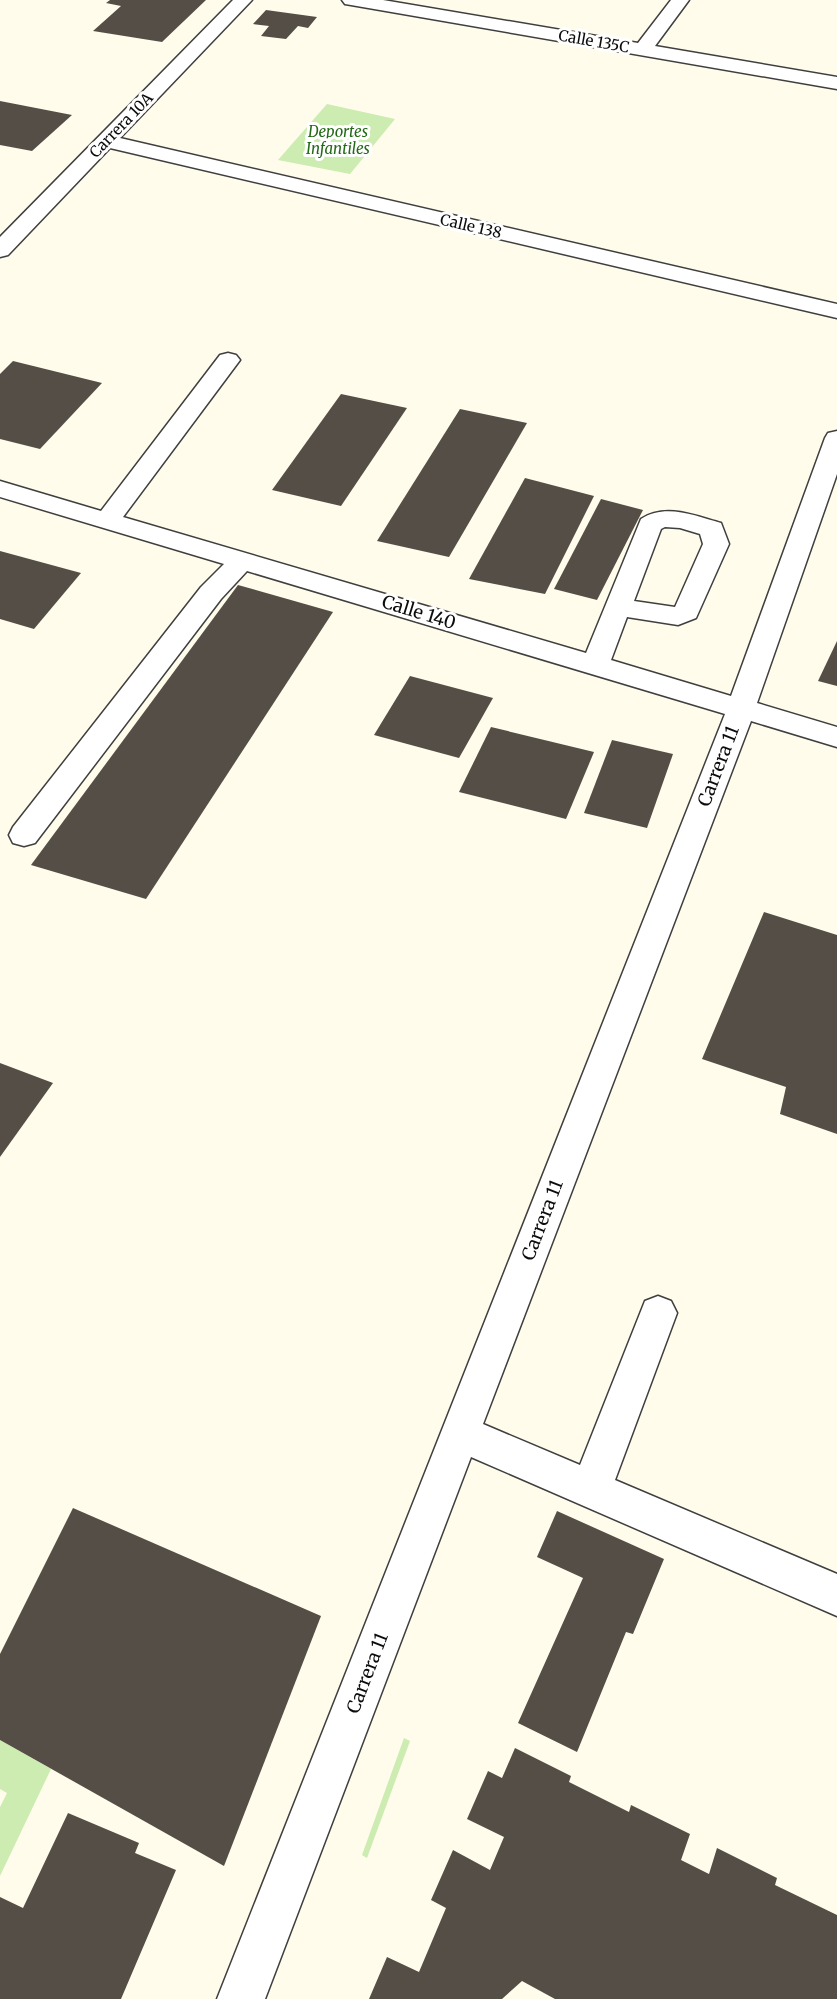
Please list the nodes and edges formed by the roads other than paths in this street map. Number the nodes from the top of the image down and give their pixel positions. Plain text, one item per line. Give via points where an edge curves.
1 (243, 0) edge
2 (351, 0) edge
3 (680, 0) edge
4 (643, 50) junction
5 (837, 83) edge
6 (106, 141) junction
7 (0, 250) edge
8 (837, 311) edge
9 (228, 360) dead end
10 (837, 438) edge
11 (0, 489) edge
12 (107, 520) junction
13 (243, 560) junction
14 (618, 607) dead end
15 (595, 665) junction
16 (741, 709) junction
17 (837, 737) edge
18 (24, 835) dead end
19 (658, 1313) dead end
20 (460, 1433) junction
21 (591, 1489) junction
22 (837, 1595) edge
23 (241, 1999) edge

1 - 6 street, Carrera 10A
2 - 4 street, Calle 135C
3 - 4 street
4 - 5 street, Calle 135C
6 - 7 street, Carrera 10A
6 - 8 street, Calle 138
9 - 12 street
10 - 16 street, Carrera 11
11 - 12 street, Calle 140
12 - 13 street, Calle 140
13 - 15 street, Calle 140
13 - 18 street via 211,593
14 - 15 street
15 - 16 street, Calle 140
16 - 17 street, Calle 140
16 - 20 street, Carrera 11
19 - 21 street
20 - 21 street
20 - 23 street, Carrera 11
21 - 22 street

